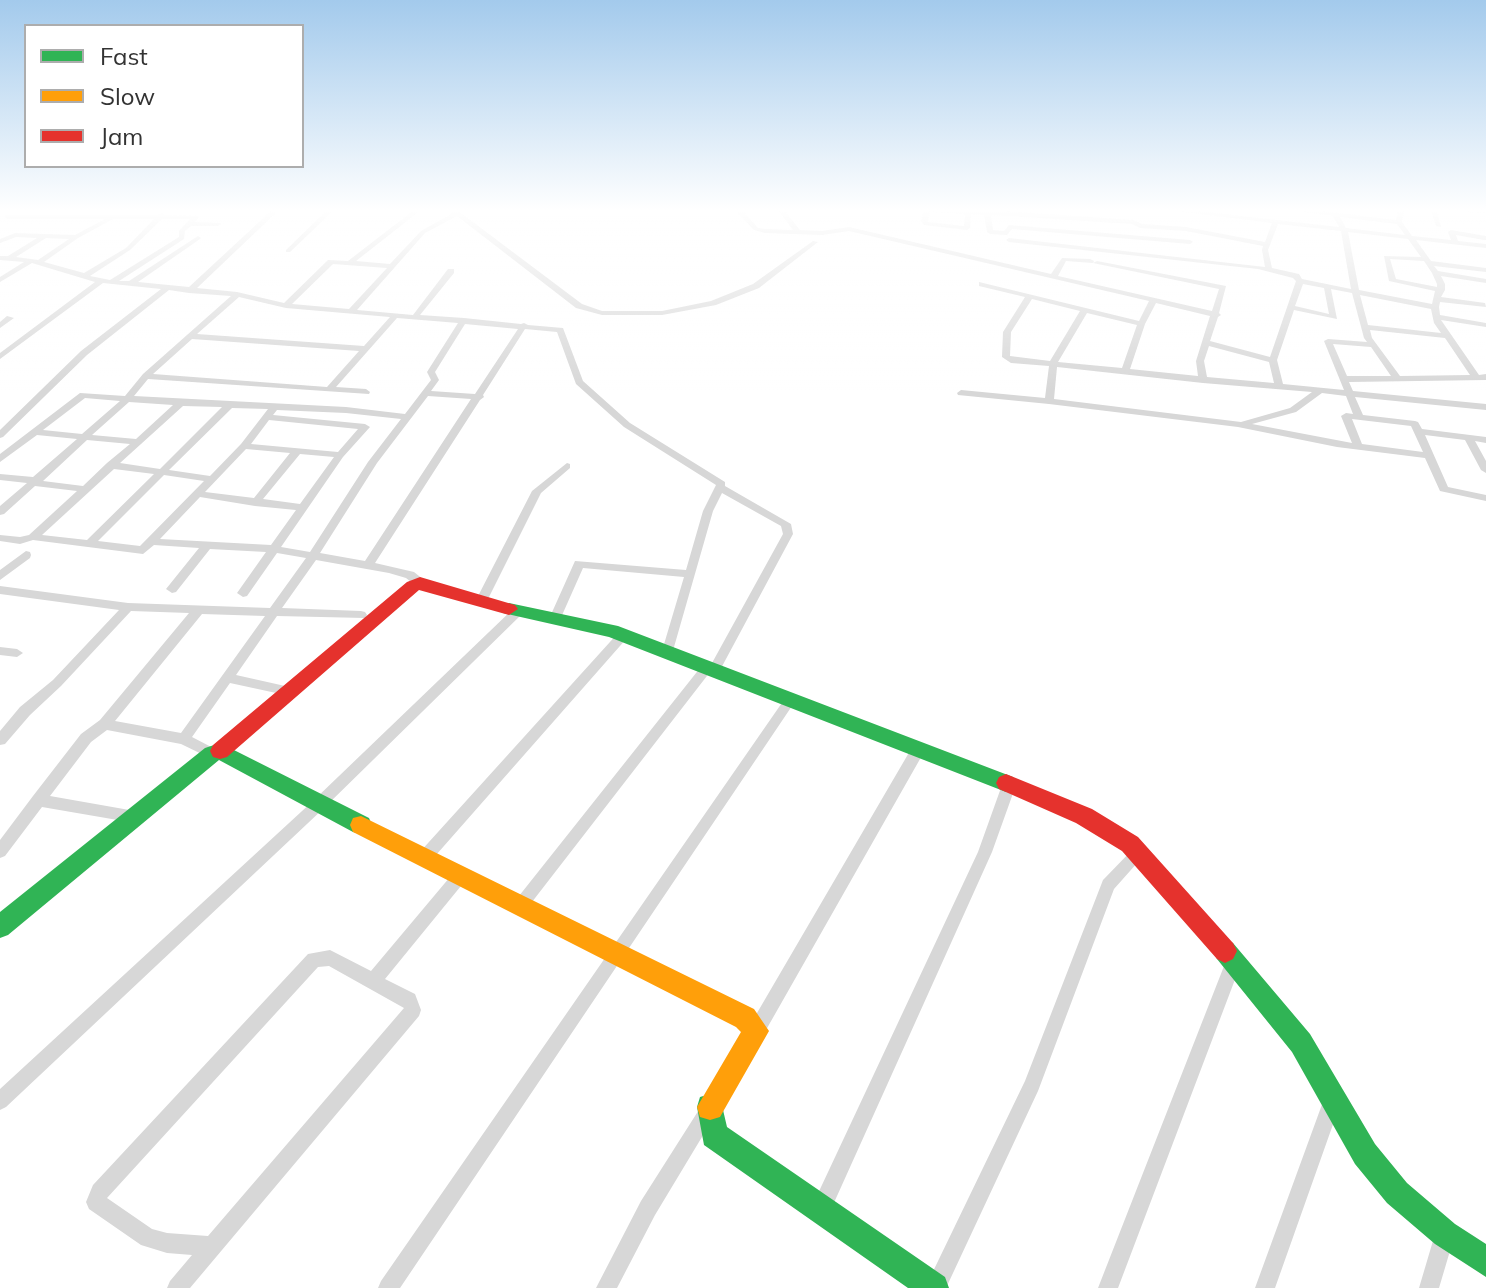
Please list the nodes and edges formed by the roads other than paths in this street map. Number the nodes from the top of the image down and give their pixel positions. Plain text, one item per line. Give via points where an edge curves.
1 (19, 270) edge
2 (61, 270) edge
3 (94, 270) edge
4 (127, 270) edge
5 (151, 270) edge
6 (211, 270) edge
7 (323, 270) edge
8 (388, 270) edge
9 (532, 270) edge
10 (777, 270) edge
11 (1044, 270) edge
12 (1057, 270) edge
13 (1089, 270) edge
14 (1134, 270) edge
15 (1276, 270) edge
16 (1351, 270) edge
17 (1390, 270) edge
18 (1434, 270) edge
19 (451, 271) dead end
20 (1436, 273) junction
21 (1054, 276) junction
22 (83, 277) junction
23 (1473, 279) junction
24 (0, 280) edge
25 (1300, 281) junction
26 (1486, 281) edge
27 (106, 282) junction
28 (1083, 283) junction
29 (982, 284) dead end
30 (129, 285) junction
31 (1327, 286) junction
32 (166, 289) junction
33 (189, 291) junction
34 (1355, 291) junction
35 (237, 294) junction
36 (1030, 296) junction
37 (1154, 299) junction
38 (1438, 299) junction
39 (286, 306) junction
40 (1486, 306) edge
41 (1291, 307) junction
42 (1085, 310) junction
43 (350, 313) junction
44 (396, 315) junction
45 (1217, 315) junction
46 (0, 317) edge
47 (415, 317) junction
48 (1436, 317) junction
49 (464, 320) junction
50 (1141, 324) junction
51 (524, 325) junction
52 (1486, 325) edge
53 (0, 326) edge
54 (1366, 327) junction
55 (189, 336) junction
56 (1445, 336) junction
57 (1207, 343) junction
58 (1373, 345) junction
59 (365, 349) junction
60 (0, 357) edge
61 (1273, 360) junction
62 (1053, 364) junction
63 (1125, 372) junction
64 (146, 376) junction
65 (1480, 377) edge
66 (1344, 379) junction
67 (1398, 379) junction
68 (1203, 380) junction
69 (262, 384) junction
70 (1279, 385) junction
71 (1486, 386) edge
72 (330, 389) junction
73 (1321, 390) junction
74 (366, 392) dead end
75 (425, 393) junction
76 (961, 393) dead end
77 (1349, 394) junction
78 (480, 397) junction
79 (126, 400) junction
80 (1049, 401) junction
81 (181, 403) junction
82 (236, 405) junction
83 (274, 407) junction
84 (1486, 407) edge
85 (266, 417) junction
86 (407, 417) junction
87 (1359, 417) junction
88 (1238, 424) junction
89 (36, 432) junction
90 (1420, 432) junction
91 (0, 435) edge
92 (86, 437) junction
93 (1468, 438) junction
94 (1486, 440) edge
95 (136, 442) junction
96 (244, 446) junction
97 (1358, 446) junction
98 (297, 451) junction
99 (340, 455) junction
100 (1430, 456) junction
101 (0, 459) edge
102 (110, 465) junction
103 (567, 466) dead end
104 (1486, 470) edge
105 (162, 472) junction
106 (0, 477) edge
107 (212, 479) junction
108 (37, 482) junction
109 (721, 488) junction
110 (82, 489) junction
111 (198, 494) junction
112 (1486, 498) edge
113 (255, 503) junction
114 (304, 508) junction
115 (0, 512) edge
116 (33, 537) junction
117 (0, 538) edge
118 (154, 542) junction
119 (89, 544) junction
120 (207, 545) junction
121 (275, 549) junction
122 (26, 555) dead end
123 (313, 556) junction
124 (367, 566) junction
125 (690, 574) junction
126 (0, 576) edge
127 (420, 583) junction
128 (172, 589) dead end
129 (0, 590) edge
130 (243, 593) dead end
131 (482, 600) junction
132 (128, 607) junction
133 (199, 609) junction
134 (275, 611) junction
135 (518, 611) junction
136 (361, 615) dead end
137 (555, 619) junction
138 (623, 635) junction
139 (0, 651) edge
140 (668, 651) junction
141 (17, 653) dead end
142 (711, 667) junction
143 (227, 678) junction
144 (290, 691) junction
145 (790, 700) junction
146 (105, 724) junction
147 (184, 739) junction
148 (0, 740) edge
149 (919, 748) junction
150 (216, 752) junction
151 (1009, 785) junction
152 (38, 800) junction
153 (319, 804) junction
154 (135, 817) junction
155 (0, 851) edge
156 (1139, 853) junction
157 (424, 858) junction
158 (460, 876) junction
159 (0, 904) edge
160 (520, 906) junction
161 (20, 911) junction
162 (0, 927) edge
163 (616, 955) junction
164 (1234, 961) junction
165 (372, 982) junction
166 (756, 1031) junction
167 (1333, 1099) junction
168 (0, 1101) edge
169 (709, 1109) junction
170 (821, 1209) junction
171 (1445, 1234) junction
172 (211, 1246) junction
173 (1486, 1262) edge
174 (177, 1288) edge
175 (388, 1288) edge
176 (606, 1288) edge
177 (935, 1288) edge
178 (1108, 1288) edge
179 (1265, 1288) edge
180 (1429, 1288) edge

1 - 24 street
2 - 22 street
3 - 22 street
4 - 27 street
5 - 30 street
6 - 33 street
7 - 39 street
8 - 43 street
9 - 10 street via 579,306 602,313 662,313 713,303 756,286
11 - 21 street
12 - 21 street
13 - 28 street
14 - 45 street via 1223,288
15 - 25 street
16 - 34 street
17 - 38 street via 1393,281
18 - 20 street
19 - 47 street
20 - 23 street
20 - 38 street
21 - 28 street
22 - 27 street
23 - 26 street
23 - 40 street
25 - 31 street
25 - 41 street
27 - 30 street
27 - 60 street
28 - 37 street
29 - 36 street
30 - 32 street
31 - 34 street
31 - 41 street via 1334,317
32 - 33 street
32 - 91 street via 84,353
33 - 35 street
34 - 38 street
34 - 54 street
35 - 39 street
35 - 55 street
36 - 42 street
36 - 62 street via 1007,332 1006,357
37 - 45 street
37 - 50 street
38 - 40 street
38 - 48 street
39 - 43 street
41 - 61 street
42 - 50 street
42 - 62 street
43 - 44 street
44 - 47 street
44 - 59 street
45 - 57 street
46 - 53 street via 10,318
47 - 49 street
48 - 52 street
48 - 56 street
49 - 51 street
49 - 75 street via 431,372 435,380
50 - 63 street
51 - 78 street
51 - 109 street via 560,330 579,382 618,418
54 - 56 street
54 - 58 street
55 - 59 street
55 - 64 street
56 - 65 street
57 - 61 street
57 - 68 street via 1200,361
58 - 66 street via 1328,341
58 - 67 street
59 - 72 street
61 - 70 street
62 - 63 street
62 - 80 street
63 - 68 street
64 - 69 street
64 - 79 street
65 - 67 street
65 - 71 street
66 - 67 street
66 - 77 street
68 - 70 street
69 - 72 street
69 - 82 street
70 - 73 street
72 - 74 street
73 - 77 street
73 - 88 street via 1293,410
75 - 78 street
75 - 86 street
76 - 80 street
77 - 84 street
77 - 87 street
78 - 124 street
79 - 81 street
79 - 89 street via 82,395
79 - 92 street
80 - 88 street
81 - 82 street
81 - 95 street
82 - 83 street
82 - 105 street
83 - 85 street
83 - 86 street
85 - 96 street
85 - 99 street via 365,426
86 - 123 street
87 - 90 street via 1411,422
87 - 97 street via 1345,416
88 - 97 street
89 - 92 street
89 - 101 street
90 - 93 street
90 - 100 street
92 - 95 street
92 - 108 street
93 - 94 street
93 - 104 street
95 - 102 street
96 - 98 street
96 - 107 street
97 - 100 street
98 - 99 street
98 - 113 street
99 - 114 street
100 - 112 street via 1444,489
102 - 105 street
102 - 110 street
103 - 131 street via 537,491
105 - 107 street
105 - 119 street
106 - 108 street
107 - 111 street
108 - 110 street
108 - 115 street
109 - 125 street via 708,511
109 - 142 street via 786,524 788,534
110 - 116 street
111 - 113 street
111 - 118 street
113 - 114 street
114 - 121 street
116 - 117 street
116 - 119 street
118 - 119 street via 141,550
118 - 120 street
120 - 121 street
120 - 128 street
121 - 123 street
121 - 130 street
122 - 126 street
123 - 124 street
123 - 134 street
124 - 127 street via 410,575
125 - 137 street via 579,564
125 - 140 street
127 - 131 street
127 - 144 street
129 - 132 street
131 - 135 street
132 - 133 street
132 - 148 street
133 - 134 street
133 - 146 street
134 - 136 street
134 - 143 street
135 - 137 street
135 - 153 street
137 - 138 street
138 - 140 street
138 - 157 street
139 - 141 street
140 - 142 street
142 - 145 street
142 - 160 street
143 - 144 street
143 - 147 street
144 - 150 street
145 - 149 street
145 - 163 street
146 - 147 street
146 - 152 street via 86,738
147 - 150 street
149 - 151 street
149 - 166 street
150 - 153 street
150 - 154 street
151 - 156 street via 1084,816
151 - 170 street via 985,852
152 - 154 street
152 - 155 street
153 - 157 street
153 - 168 street
154 - 161 street
156 - 164 street
156 - 177 street via 1108,885 1032,1085
157 - 158 street
158 - 160 street
158 - 165 street
159 - 161 street
160 - 163 street
161 - 162 street
163 - 166 street via 745,1018
163 - 175 street
164 - 167 street via 1301,1043
164 - 178 street
165 - 172 street via 409,1000 413,1010
165 - 172 street via 330,958 314,960 100,1192 96,1202 148,1238
166 - 169 street
167 - 171 street via 1365,1154 1415,1211
167 - 179 street
169 - 170 street via 714,1135
169 - 176 street
170 - 177 street
171 - 173 street
171 - 180 street
172 - 174 street

